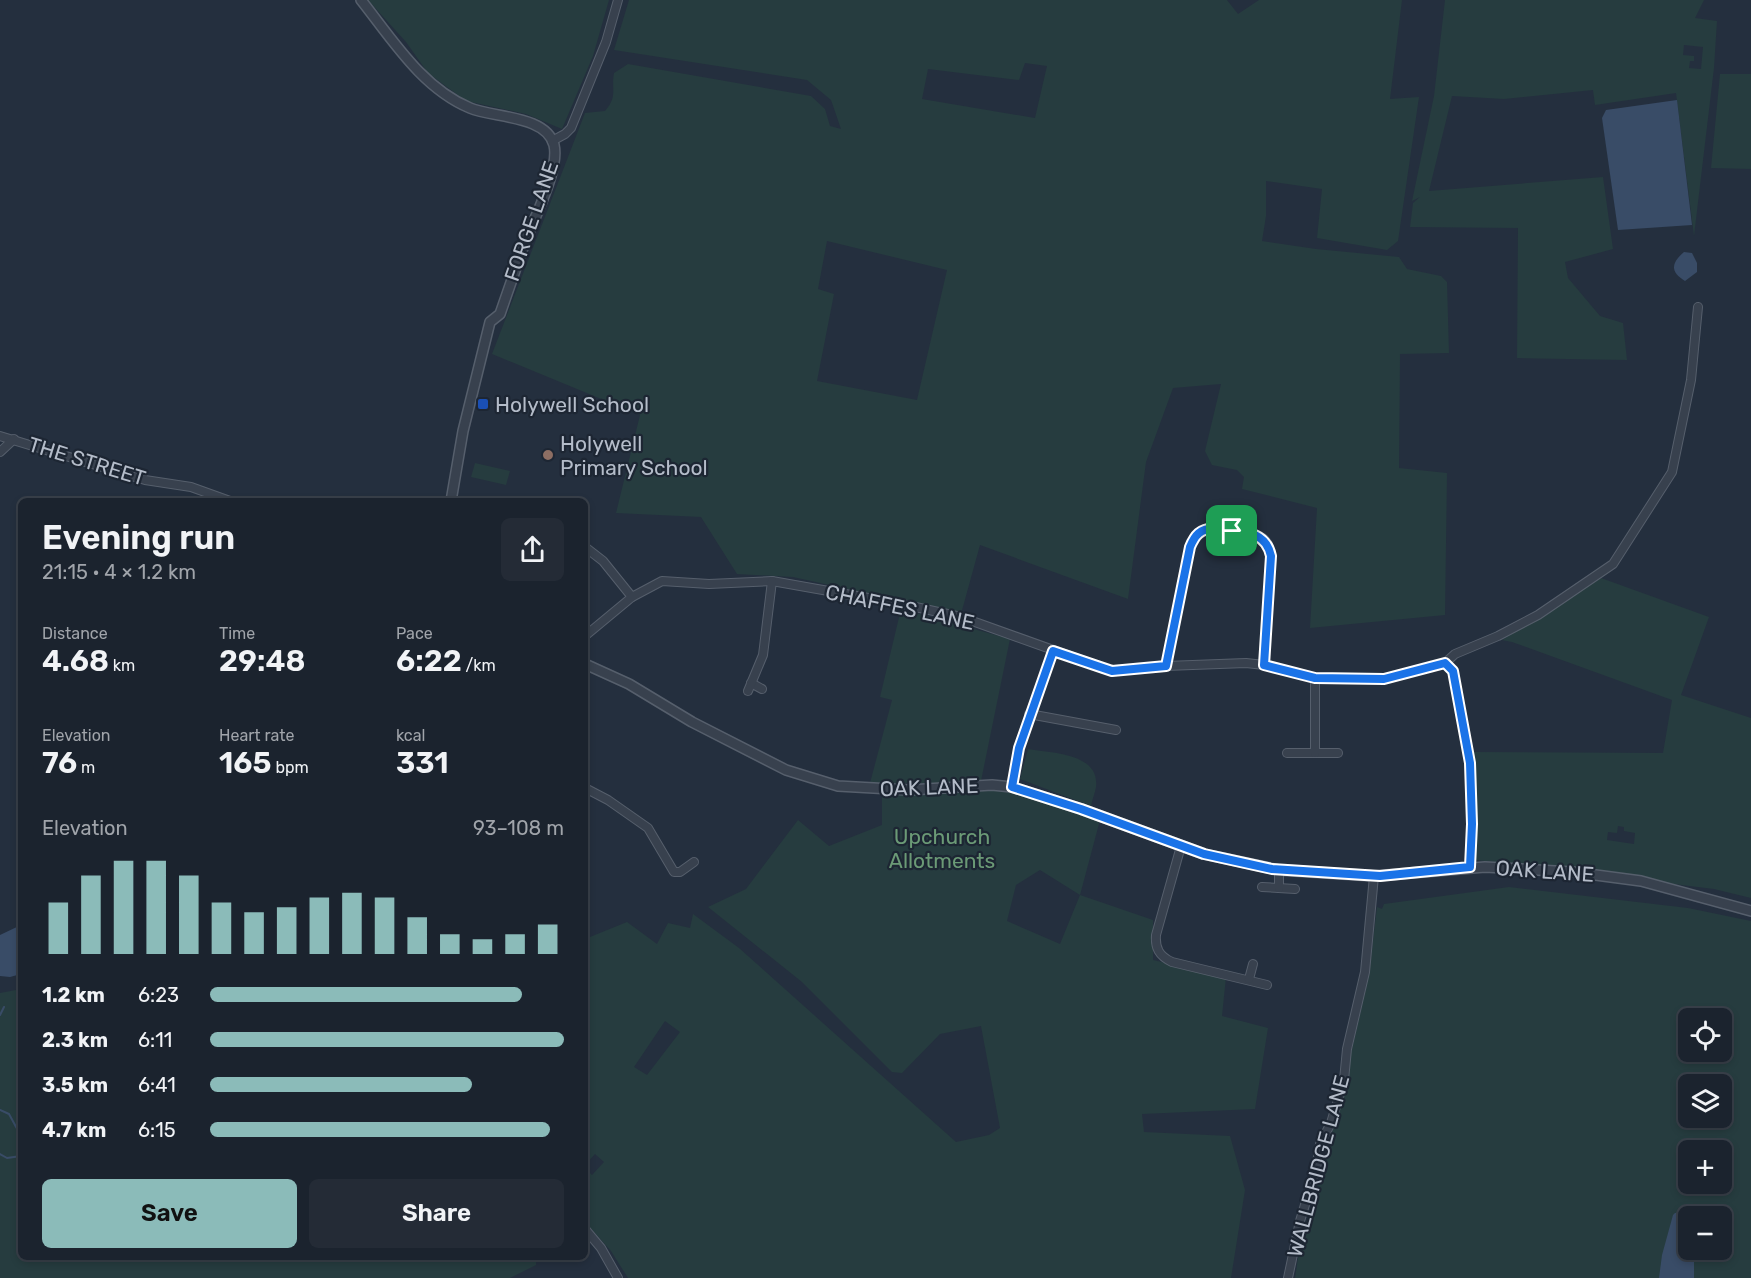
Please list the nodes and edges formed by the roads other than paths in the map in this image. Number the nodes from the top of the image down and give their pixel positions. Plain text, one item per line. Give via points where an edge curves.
1 (361, 0) edge
2 (618, 0) edge
3 (552, 141) junction
4 (1698, 307) dead end
5 (0, 436) edge
6 (14, 439) junction
7 (0, 452) edge
8 (222, 498) edge
9 (452, 498) edge
10 (588, 550) edge
11 (772, 581) junction
12 (632, 597) junction
13 (588, 634) edge
14 (1053, 651) junction
15 (1445, 663) junction
16 (588, 665) edge
17 (1264, 665) junction
18 (1166, 666) junction
19 (1315, 678) junction
20 (752, 683) junction
21 (762, 689) dead end
22 (748, 691) dead end
23 (1029, 714) junction
24 (1116, 730) dead end
25 (1287, 753) dead end
26 (1315, 753) junction
27 (1338, 753) dead end
28 (1012, 787) junction
29 (588, 790) edge
30 (1181, 846) junction
31 (694, 862) dead end
32 (1470, 867) junction
33 (1279, 870) junction
34 (1374, 876) junction
35 (1262, 887) dead end
36 (1279, 888) junction
37 (1295, 889) dead end
38 (1751, 911) edge
39 (1252, 964) dead end
40 (1249, 979) junction
41 (1267, 985) dead end
42 (588, 1233) edge
43 (618, 1278) edge
44 (1288, 1278) edge

1 - 3 street, FORGE LANE via 403,53 440,90 473,109 536,125
2 - 3 street via 606,42 571,128
3 - 9 street, FORGE LANE via 554,158 546,189 500,314 490,322 463,431
4 - 15 street, CHAFFES LANE via 1691,380 1672,472 1613,564 1538,615 1455,654
5 - 6 street, THE STREET
6 - 7 street
6 - 8 street, THE STREET via 145,480 191,487
10 - 12 street via 603,561
11 - 12 street, CHAFFES LANE via 662,581
11 - 14 street, CHAFFES LANE via 961,617
11 - 20 street via 763,655
12 - 13 street, CHAFFES LANE
14 - 18 street, CHAFFES LANE via 1112,671
14 - 23 street
15 - 19 street, CHAFFES LANE via 1384,679
15 - 32 street via 1453,671 1470,763
16 - 28 street, OAK LANE via 752,753 820,782 900,790
17 - 18 street, CHAFFES LANE
17 - 18 street via 1269,547 1258,535 1214,528 1200,531 1190,547
17 - 19 street, CHAFFES LANE
19 - 26 street
20 - 21 street
20 - 22 street
23 - 24 street
23 - 28 street
25 - 26 street
26 - 27 street
28 - 30 street, OAK LANE
29 - 31 street via 648,828 674,872 681,872
30 - 33 street, OAK LANE
30 - 40 street via 1156,935 1161,956 1172,962
32 - 34 street, OAK LANE
32 - 38 street, OAK LANE via 1573,872 1641,881
33 - 34 street, OAK LANE
33 - 36 street
34 - 44 street, WALLBRIDGE LANE via 1365,972 1344,1080 1320,1144
35 - 36 street
36 - 37 street
39 - 40 street
40 - 41 street
42 - 43 street

